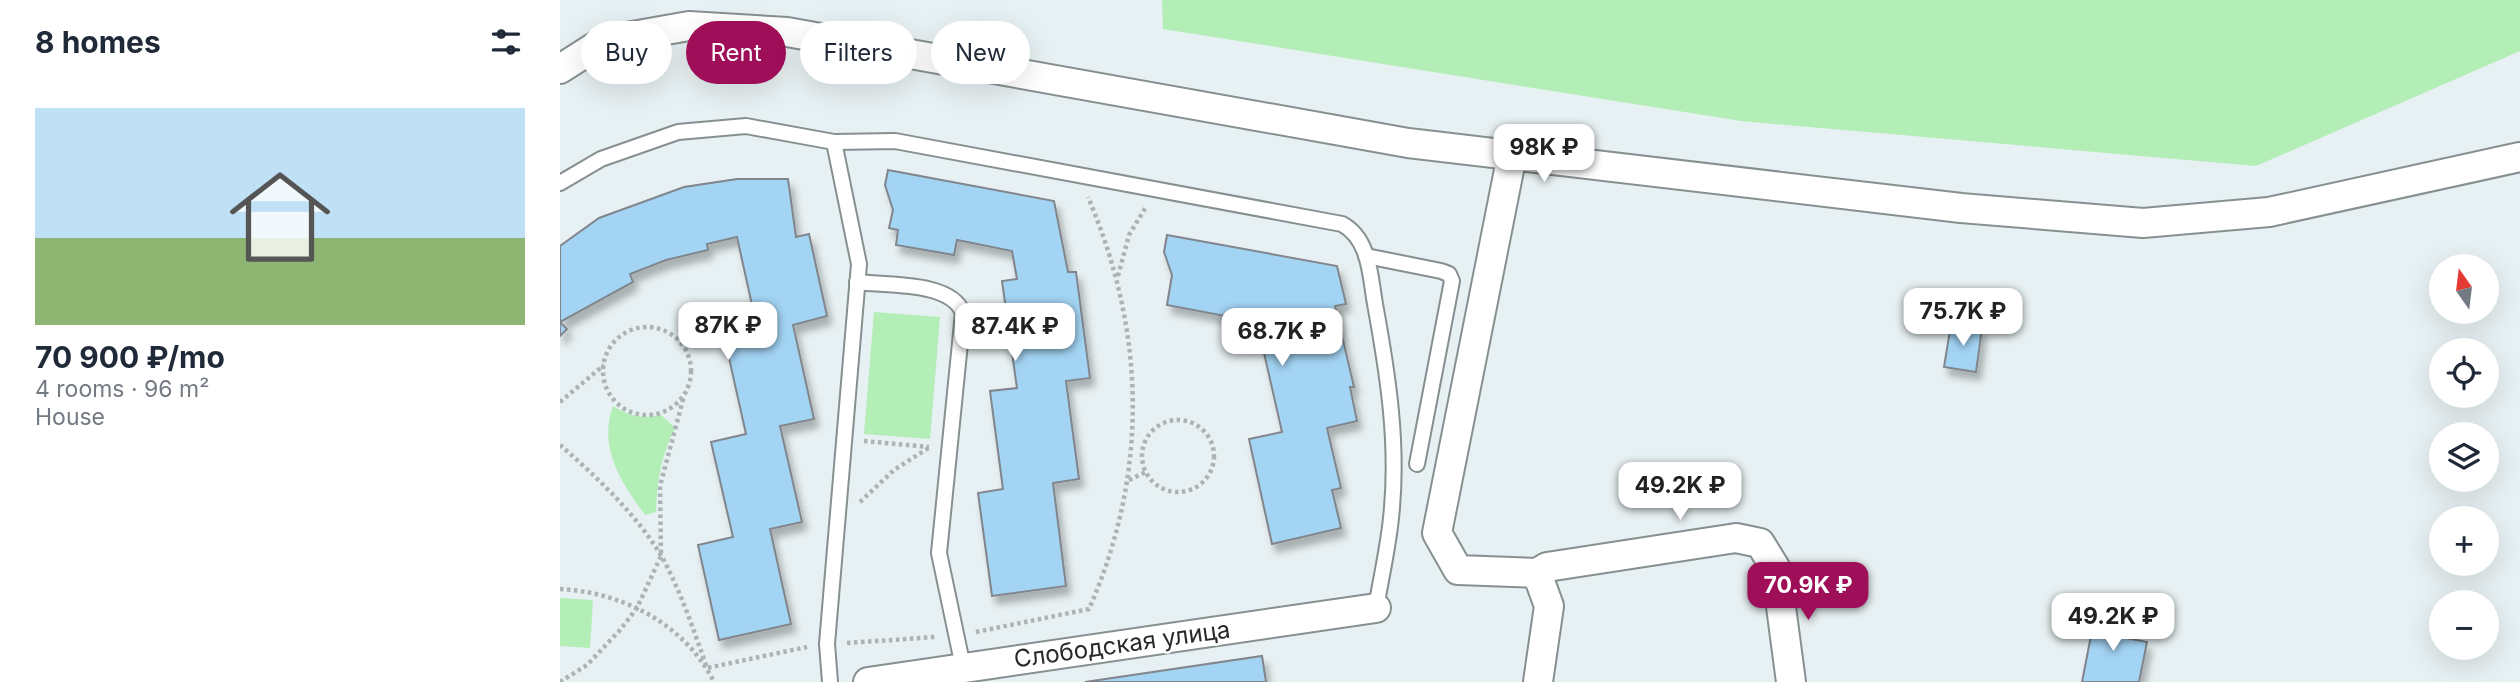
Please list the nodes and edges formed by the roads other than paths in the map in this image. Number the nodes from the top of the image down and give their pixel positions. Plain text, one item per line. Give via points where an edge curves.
1 (560, 69) edge
2 (834, 142) junction
3 (1512, 156) junction
4 (2520, 156) edge
5 (560, 183) edge
6 (1366, 256) junction
7 (857, 282) junction
8 (1417, 464) dead end
9 (1537, 573) junction
10 (1376, 608) joint
11 (962, 667) junction
12 (830, 682) edge
13 (867, 682) edge
14 (1538, 682) edge
15 (1791, 682) edge

1 - 3 street via 604,41 689,26 787,32 1395,141
2 - 5 lane via 746,126 678,132 601,159
2 - 6 lane via 895,141 1342,224 1354,230
2 - 7 lane via 859,264
3 - 4 street via 1961,208 2143,223 2269,212
3 - 9 street via 1437,533 1458,570
6 - 8 lane via 1441,271 1452,281
6 - 10 lane via 1390,386 1394,436 1391,517
7 - 11 lane via 940,291 959,302 964,326 939,553
7 - 12 lane via 827,644
9 - 14 street via 1549,606
9 - 15 street via 1547,567 1736,538 1760,543 1776,569
10 - 11 street, Слободская улица
11 - 13 street, Слободская улица

